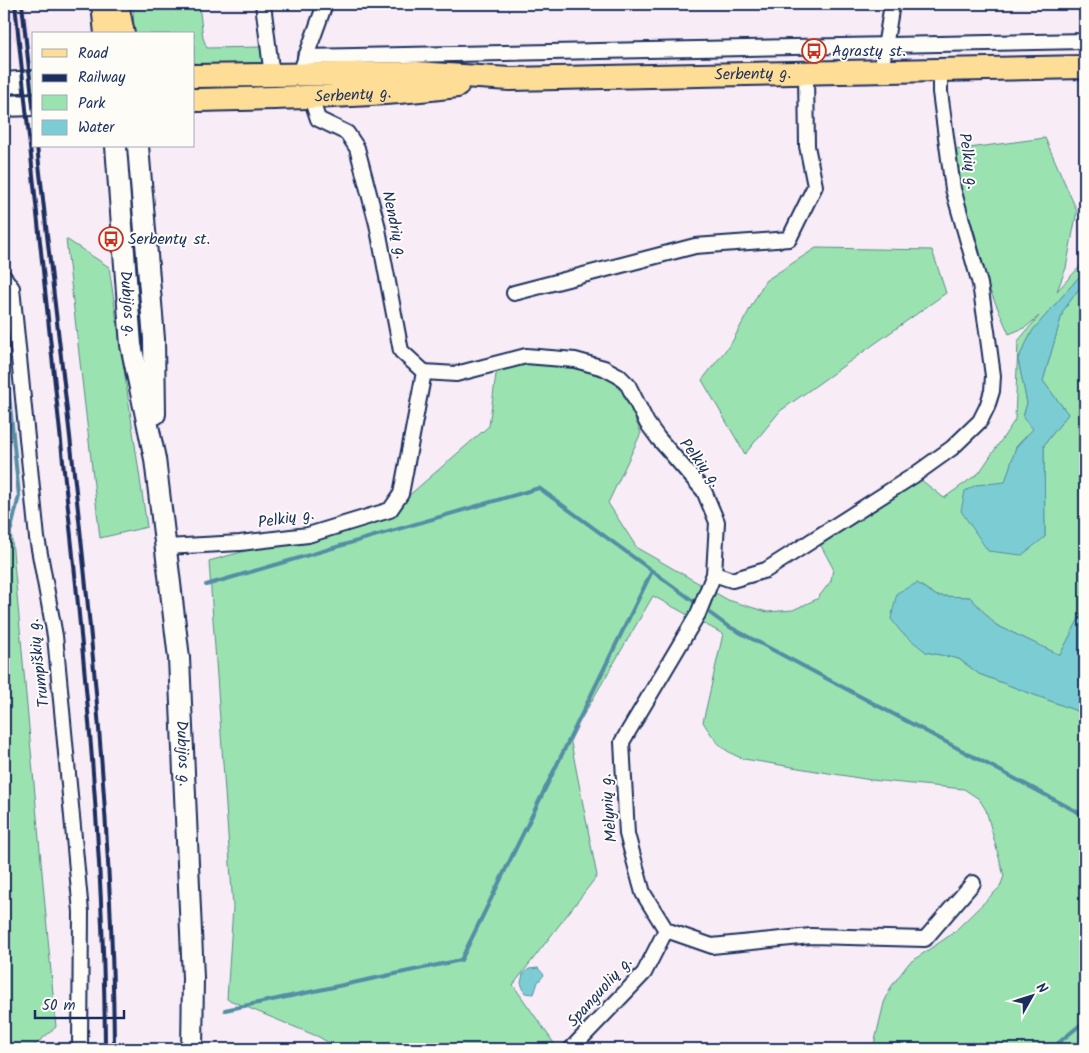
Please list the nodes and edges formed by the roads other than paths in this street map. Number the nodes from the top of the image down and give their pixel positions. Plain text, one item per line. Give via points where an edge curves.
1 (102, 4) edge
2 (117, 4) edge
3 (263, 4) edge
4 (325, 4) edge
5 (892, 4) edge
6 (106, 32) edge
7 (123, 32) edge
8 (1085, 40) edge
9 (884, 45) junction
10 (302, 66) junction
11 (1085, 67) edge
12 (940, 70) junction
13 (881, 72) junction
14 (806, 74) junction
15 (195, 76) edge
16 (272, 76) junction
17 (510, 79) junction
18 (32, 81) edge
19 (4, 84) edge
20 (311, 98) junction
21 (195, 100) edge
22 (32, 105) edge
23 (4, 106) edge
24 (116, 148) edge
25 (138, 148) edge
26 (4, 277) edge
27 (514, 293) dead end
28 (424, 372) junction
29 (155, 459) junction
30 (166, 547) junction
31 (714, 574) junction
32 (973, 883) dead end
33 (666, 930) junction
34 (80, 1049) edge
35 (192, 1049) edge
36 (571, 1049) edge

1 - 6 main road
2 - 7 main road
3 - 16 street
4 - 10 street
5 - 9 street
8 - 9 street
9 - 10 street
9 - 13 street
10 - 16 main road, Serbentų g.
10 - 17 main road, Serbentų g.
11 - 12 main road, Serbentų g.
12 - 13 main road, Serbentų g.
12 - 31 street, Pelkių g. via 953,189 980,284 987,331 993,376 987,407 980,420 952,448 766,570 732,580
13 - 14 main road, Serbentų g.
14 - 17 main road, Serbentų g.
14 - 27 street via 807,146 815,186 789,239 694,246
15 - 16 main road, Serbentų g.
17 - 20 main road, Serbentų g. via 418,91
18 - 19 main road
20 - 21 main road, Serbentų g.
20 - 28 street, Nendrių g. via 318,119 347,133 357,148 377,224 401,352
22 - 23 main road
24 - 29 main road, Dubijos g. via 131,346
25 - 29 main road, Dubijos g. via 154,340
26 - 34 street, Trumpiškių g. via 12,288 37,538 57,656 82,912
28 - 30 street, Pelkių g. via 401,494 390,510 308,535
28 - 31 street, Pelkių g. via 456,374 526,356 575,360 619,376 628,385 658,438 704,491 717,522
29 - 30 main road, Dubijos g.
30 - 35 main road, Dubijos g. via 179,658 193,978
31 - 33 street, Mėlynių g. via 698,614 622,742 627,834 642,893
32 - 33 street via 925,939 811,936 712,946
33 - 36 street, Spanguolių g. via 644,973

